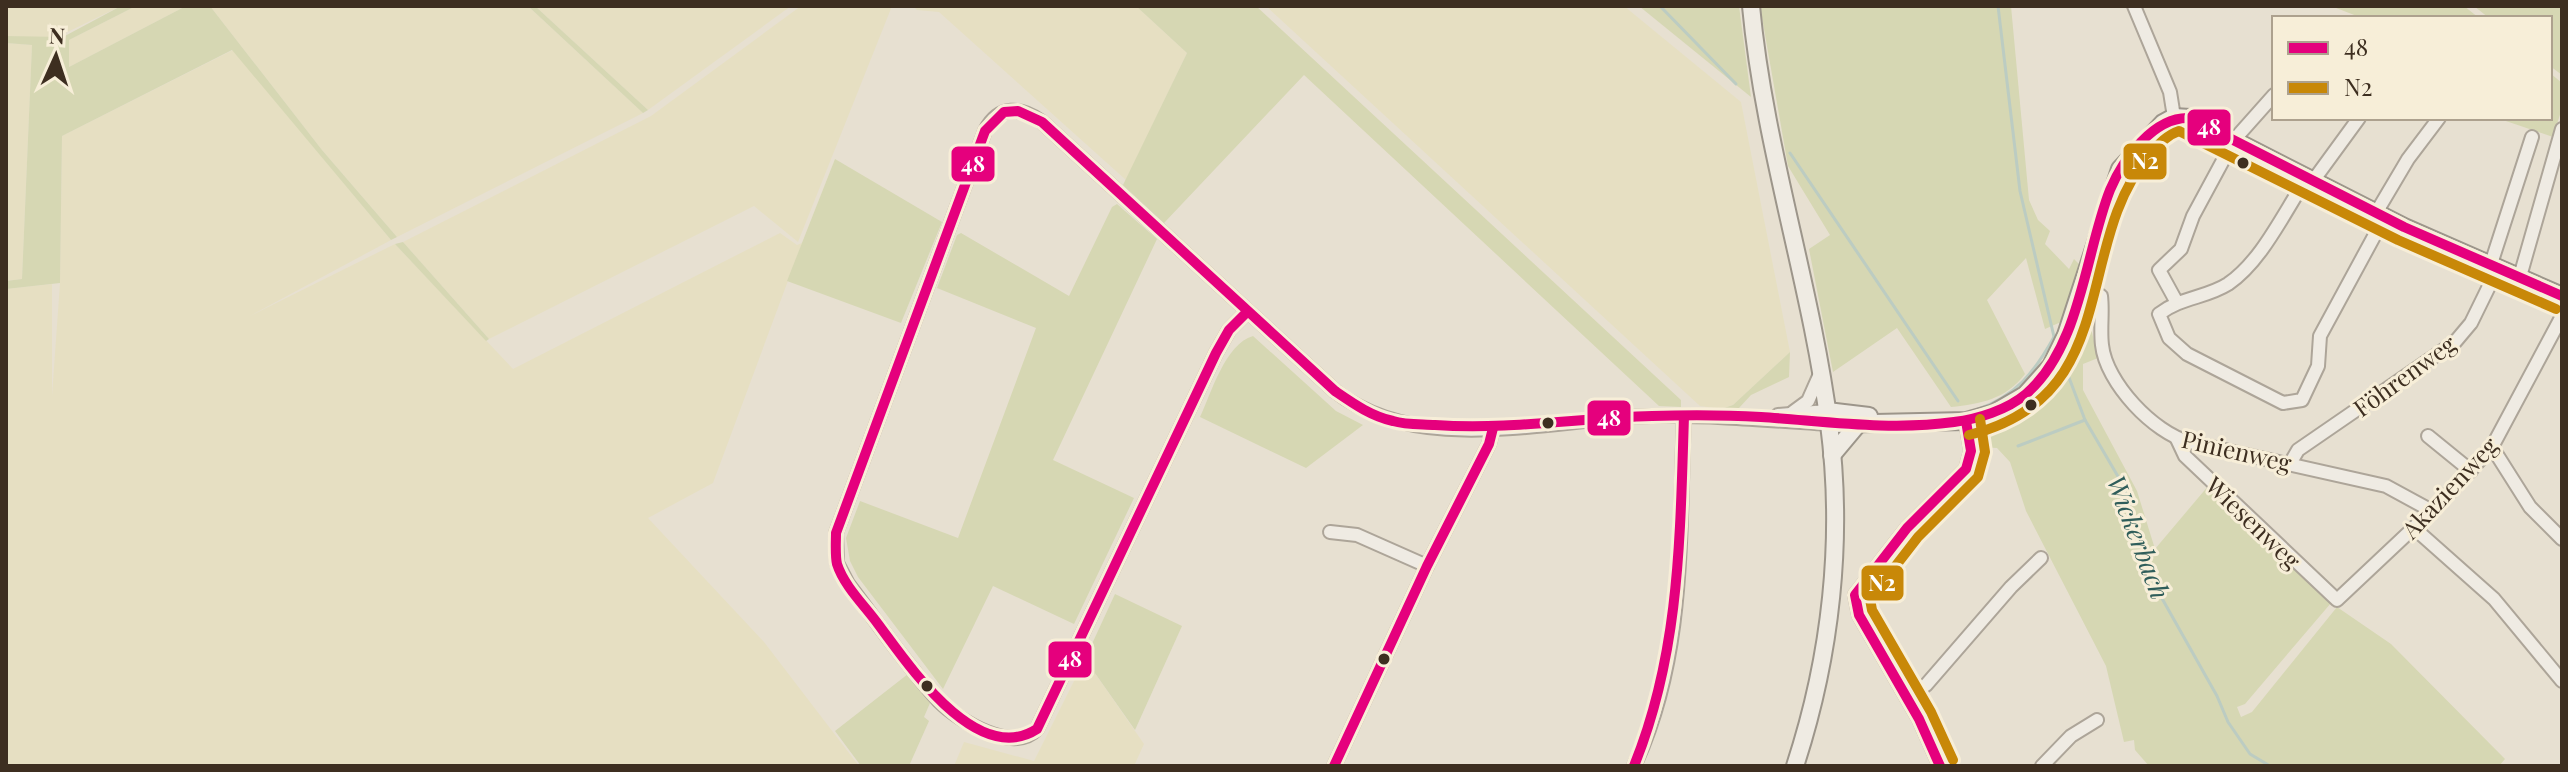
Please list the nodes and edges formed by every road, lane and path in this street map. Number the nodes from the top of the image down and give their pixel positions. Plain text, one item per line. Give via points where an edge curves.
1 (1751, 6) edge
2 (2134, 6) edge
3 (2272, 97) edge
4 (2168, 120) junction
5 (2357, 120) edge
6 (2437, 120) edge
7 (2562, 129) edge
8 (2532, 137) dead end
9 (2234, 140) junction
10 (2559, 150) edge
11 (2310, 179) junction
12 (2380, 216) junction
13 (2493, 268) junction
14 (2519, 280) junction
15 (2084, 285) junction
16 (2562, 296) edge
17 (2176, 301) junction
18 (1247, 312) junction
19 (2562, 316) edge
20 (1820, 374) junction
21 (1793, 412) junction
22 (1684, 416) junction
23 (1761, 417) junction
24 (1828, 417) junction
25 (1966, 421) junction
26 (1892, 422) junction
27 (1858, 424) junction
28 (1493, 428) junction
29 (2428, 436) dead end
30 (2177, 439) junction
31 (2492, 447) junction
32 (1832, 455) junction
33 (2291, 462) junction
34 (2471, 471) junction
35 (2432, 511) junction
36 (2414, 528) junction
37 (1330, 532) dead end
38 (2562, 539) edge
39 (2041, 558) dead end
40 (1427, 566) junction
41 (2337, 600) joint
42 (2562, 681) edge
43 (1908, 698) junction
44 (2097, 720) dead end
45 (1334, 766) edge
46 (1634, 766) edge
47 (1795, 766) edge
48 (1940, 766) edge
49 (2042, 766) edge

1 - 20 main road
2 - 4 street via 2170,92
3 - 9 street
4 - 9 main road via 2190,118
4 - 15 main road via 2132,152 2116,177
5 - 11 street
6 - 12 street via 2408,159
7 - 10 street
8 - 13 street, Föhrenweg
9 - 11 main road
9 - 17 street via 2181,249 2159,270
10 - 14 street
11 - 12 main road
11 - 17 street via 2245,271 2224,286
12 - 13 main road
12 - 17 street via 2320,336 2318,366 2302,400 2283,403 2187,354 2169,338 2159,314
13 - 14 main road
13 - 33 street, Föhrenweg via 2471,323 2455,342 2298,450
14 - 16 main road
15 - 25 main road via 2066,335 2038,383 2008,406
15 - 30 street, Pinienweg via 2101,296 2108,366 2140,411
18 - 18 street via 1042,122 1016,110 992,119 836,533 837,563 848,584 948,709 1006,739 1026,738 1037,729 1216,353
18 - 28 street via 1363,411 1404,424
19 - 31 street, Akazienweg
20 - 21 street via 1808,401
20 - 24 main road
21 - 23 street
21 - 24 street
22 - 23 street
22 - 28 street
22 - 46 street via 1673,640 1654,721
23 - 24 street
24 - 26 main road
24 - 27 main road
24 - 32 main road
25 - 26 main road
25 - 43 street via 1971,451 1966,469 1907,528 1855,595 1859,615
26 - 27 main road
27 - 32 main road
28 - 40 street
29 - 34 street
30 - 33 street, Pinienweg
30 - 41 street, Wiesenweg via 2185,456
31 - 34 street, Akazienweg
31 - 38 street via 2530,507
32 - 47 main road via 1835,527 1829,616 1813,708
33 - 35 street, Pinienweg via 2386,486
34 - 35 street, Akazienweg
35 - 36 street, Akazienweg
36 - 41 street, Akazienweg
36 - 42 street via 2494,599
37 - 40 street via 1357,535
39 - 43 street via 1926,685
40 - 45 street
43 - 48 street
44 - 49 street via 2071,736

